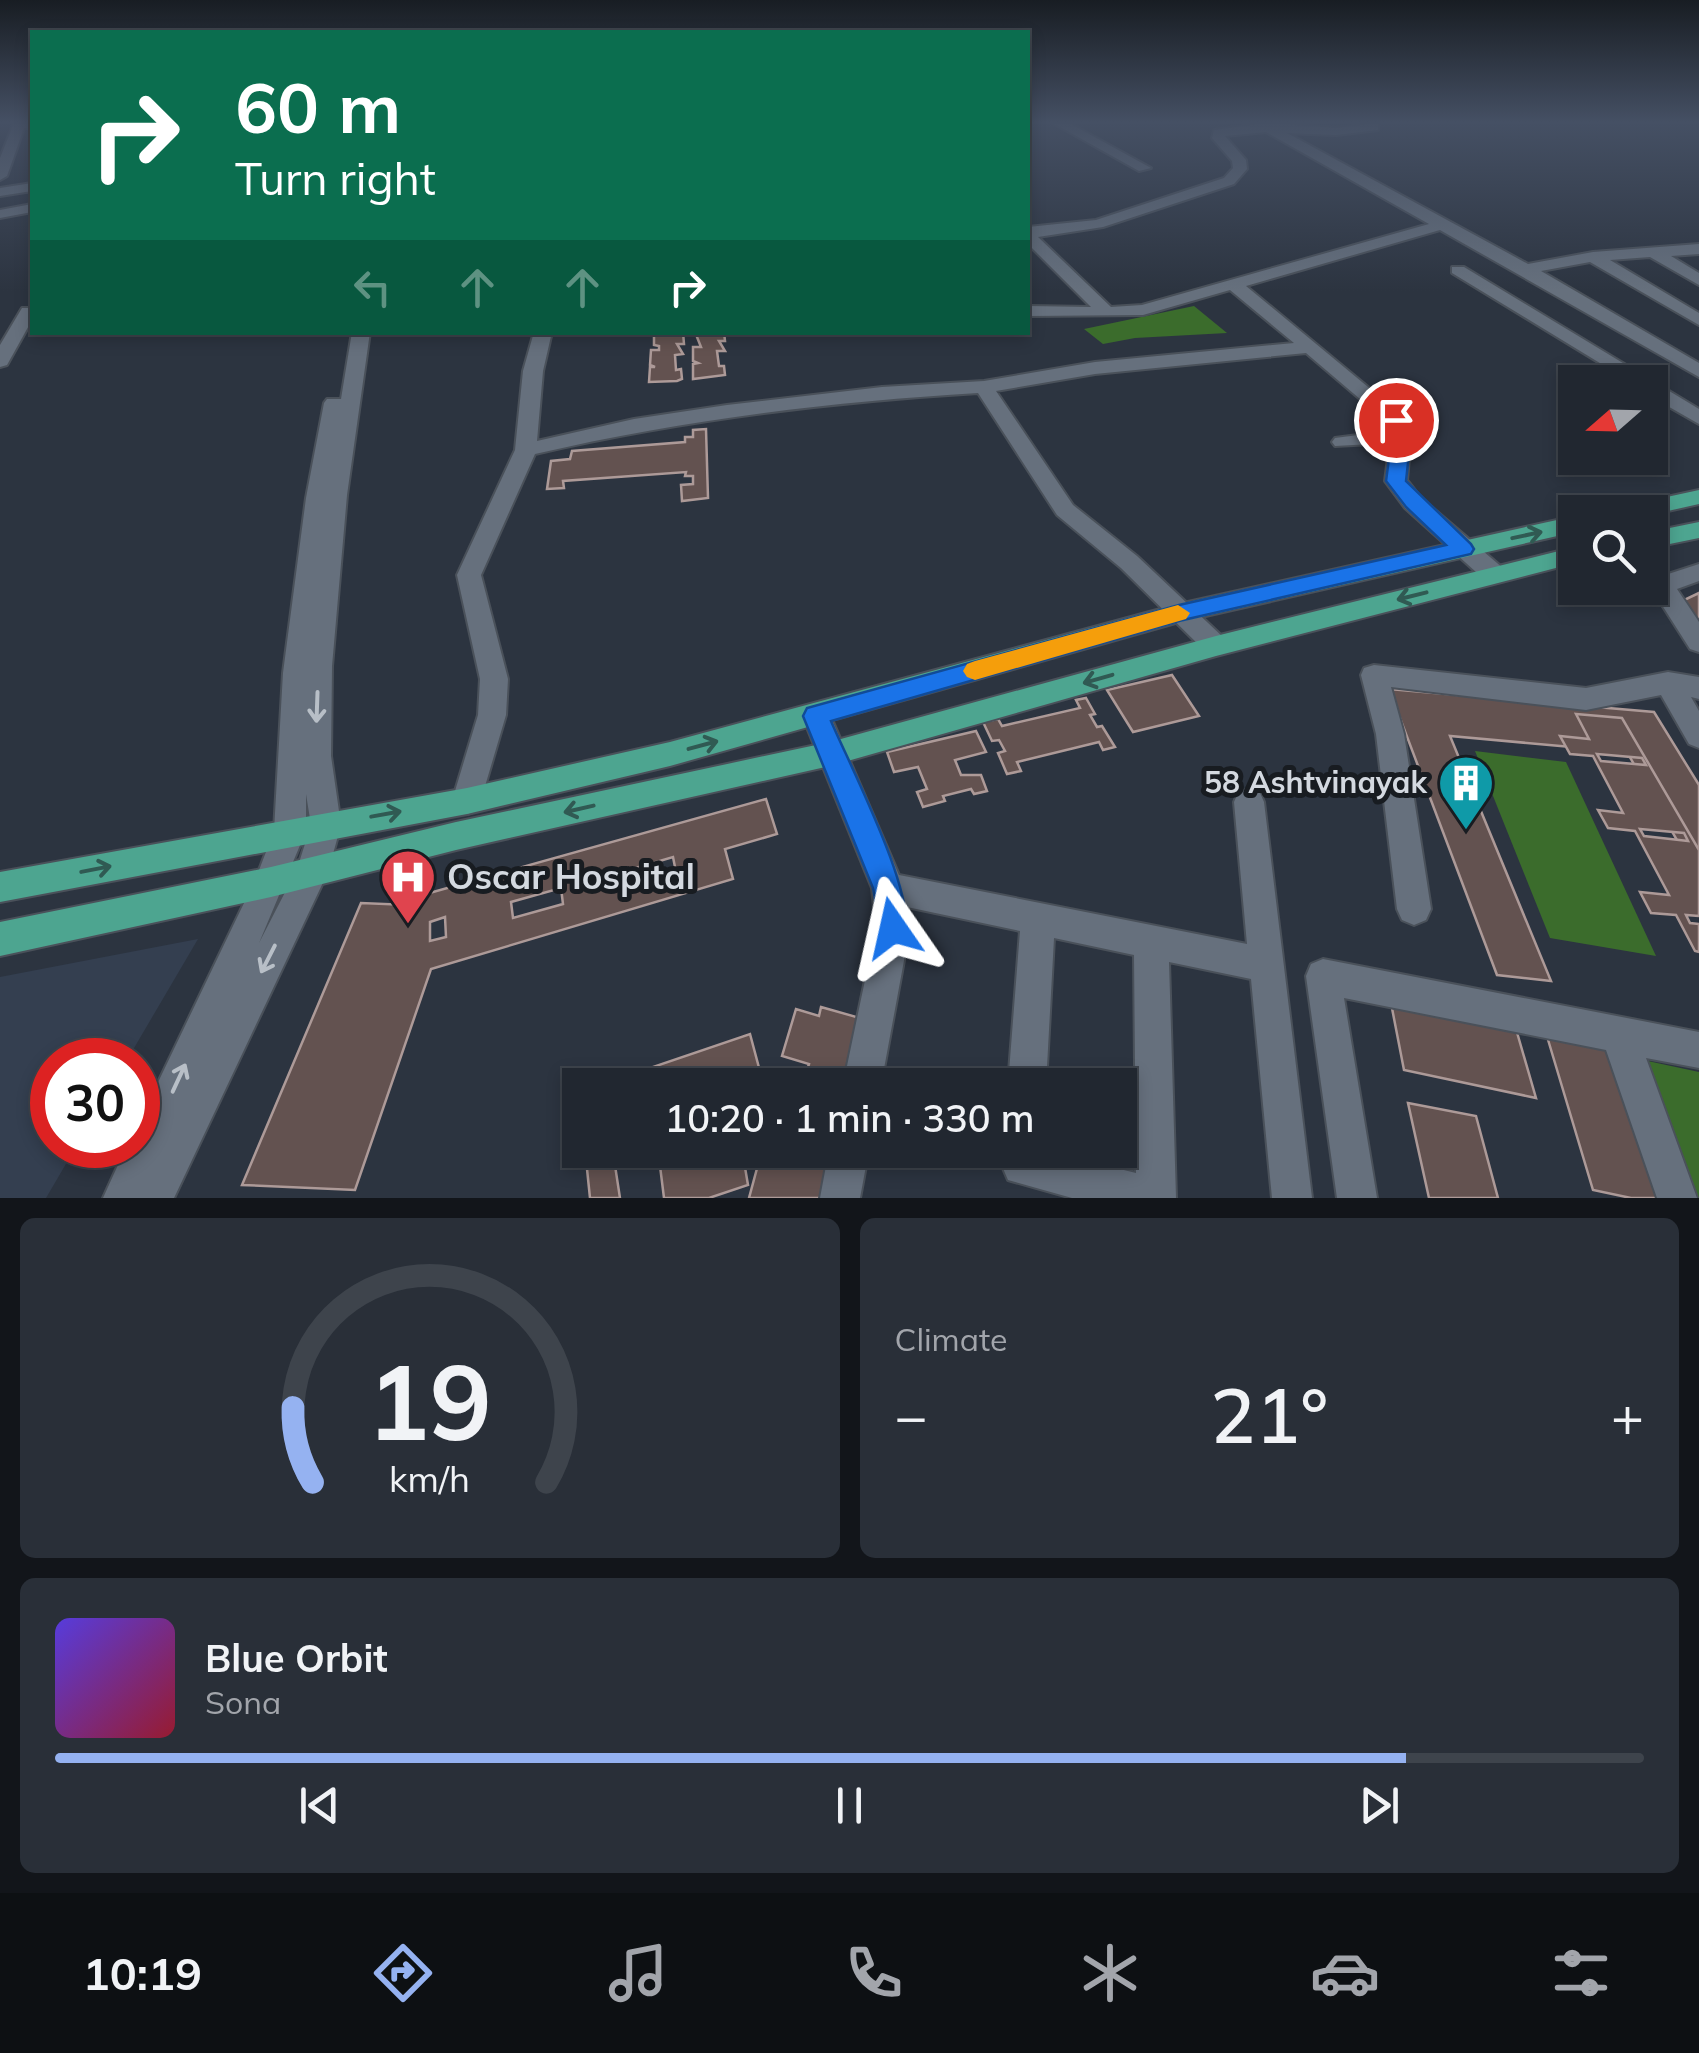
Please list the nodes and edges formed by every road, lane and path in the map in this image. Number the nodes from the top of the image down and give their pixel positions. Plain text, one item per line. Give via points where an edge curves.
1 (1232, 179) edge
2 (1359, 179) edge
3 (30, 187) edge
4 (0, 192) edge
5 (30, 208) edge
6 (0, 214) edge
7 (1442, 225) junction
8 (1030, 230) edge
9 (1030, 236) edge
10 (1698, 249) edge
11 (1651, 251) junction
12 (1594, 257) junction
13 (1526, 269) junction
14 (1458, 270) dead end
15 (1699, 280) edge
16 (1235, 286) junction
17 (1030, 310) edge
18 (30, 312) edge
19 (1107, 313) junction
20 (0, 318) edge
21 (1699, 320) edge
22 (349, 335) edge
23 (361, 335) edge
24 (543, 335) edge
25 (1310, 348) junction
26 (0, 361) edge
27 (349, 362) junction
28 (1616, 365) edge
29 (1699, 372) edge
30 (984, 387) junction
31 (1668, 398) edge
32 (1699, 418) edge
33 (1400, 432) junction
34 (1343, 439) dead end
35 (526, 450) junction
36 (1699, 497) edge
37 (1668, 504) edge
38 (1558, 528) edge
39 (1698, 532) edge
40 (1668, 537) edge
41 (1464, 549) junction
42 (1558, 560) edge
43 (1699, 572) edge
44 (1495, 575) junction
45 (1179, 613) junction
46 (1699, 642) edge
47 (1216, 646) junction
48 (1668, 684) junction
49 (1699, 688) edge
50 (816, 716) junction
51 (1699, 736) edge
52 (830, 754) junction
53 (304, 758) junction
54 (467, 801) junction
55 (1249, 802) dead end
56 (326, 825) junction
57 (290, 831) junction
58 (312, 872) junction
59 (271, 882) junction
60 (0, 887) edge
61 (888, 888) junction
62 (1414, 909) dead end
63 (1038, 920) junction
64 (0, 939) edge
65 (1151, 942) junction
66 (1266, 965) junction
67 (1619, 1034) junction
68 (1699, 1050) edge
69 (865, 1068) edge
70 (1029, 1068) edge
71 (846, 1168) edge
72 (1030, 1168) edge
73 (122, 1198) edge
74 (153, 1198) edge
75 (840, 1198) edge
76 (1156, 1198) edge
77 (1292, 1198) edge
78 (1357, 1198) edge
79 (1677, 1198) edge

1 - 8 street via 1098,224
2 - 7 street
3 - 4 street
5 - 6 street
7 - 13 street
7 - 16 street
9 - 19 street
10 - 11 street
11 - 12 street
11 - 15 street
12 - 13 street
12 - 21 street
13 - 29 street
14 - 28 street
16 - 19 street
16 - 25 street
17 - 19 street
18 - 20 street
18 - 26 street
22 - 27 street
23 - 27 street
24 - 35 street
25 - 30 street via 1095,368
25 - 33 street via 1396,420
27 - 53 street via 314,604
30 - 35 street via 726,411
30 - 45 street via 1065,510
31 - 32 street
33 - 34 street
33 - 41 street via 1396,481
35 - 54 street via 468,575 494,679 492,716
36 - 37 main road
41 -> 38 main road
39 - 40 main road
41 - 44 street
41 - 45 main road
42 - 44 main road
43 - 46 street via 1665,584
44 -> 47 main road
45 - 47 street
45 - 50 main road
47 -> 52 main road
48 - 49 street
48 - 51 street
48 - 62 street via 1586,699 1374,675 1390,734
50 - 52 street
54 -> 50 main road
52 -> 58 main road
52 - 61 street
53 - 56 street
53 - 57 street
56 -> 54 main road
55 - 66 street
56 - 57 main road
56 - 58 street
57 - 59 street
60 -> 57 main road
58 - 59 main road
58 -> 74 street
59 - 64 main road
73 -> 59 street
61 - 63 street
61 - 69 street via 893,928
63 - 65 street
63 - 70 street
65 - 66 street
65 - 76 street
66 - 77 street
67 - 68 street
67 - 78 street via 1323,976
67 - 79 street
71 - 75 street
72 - 76 street

